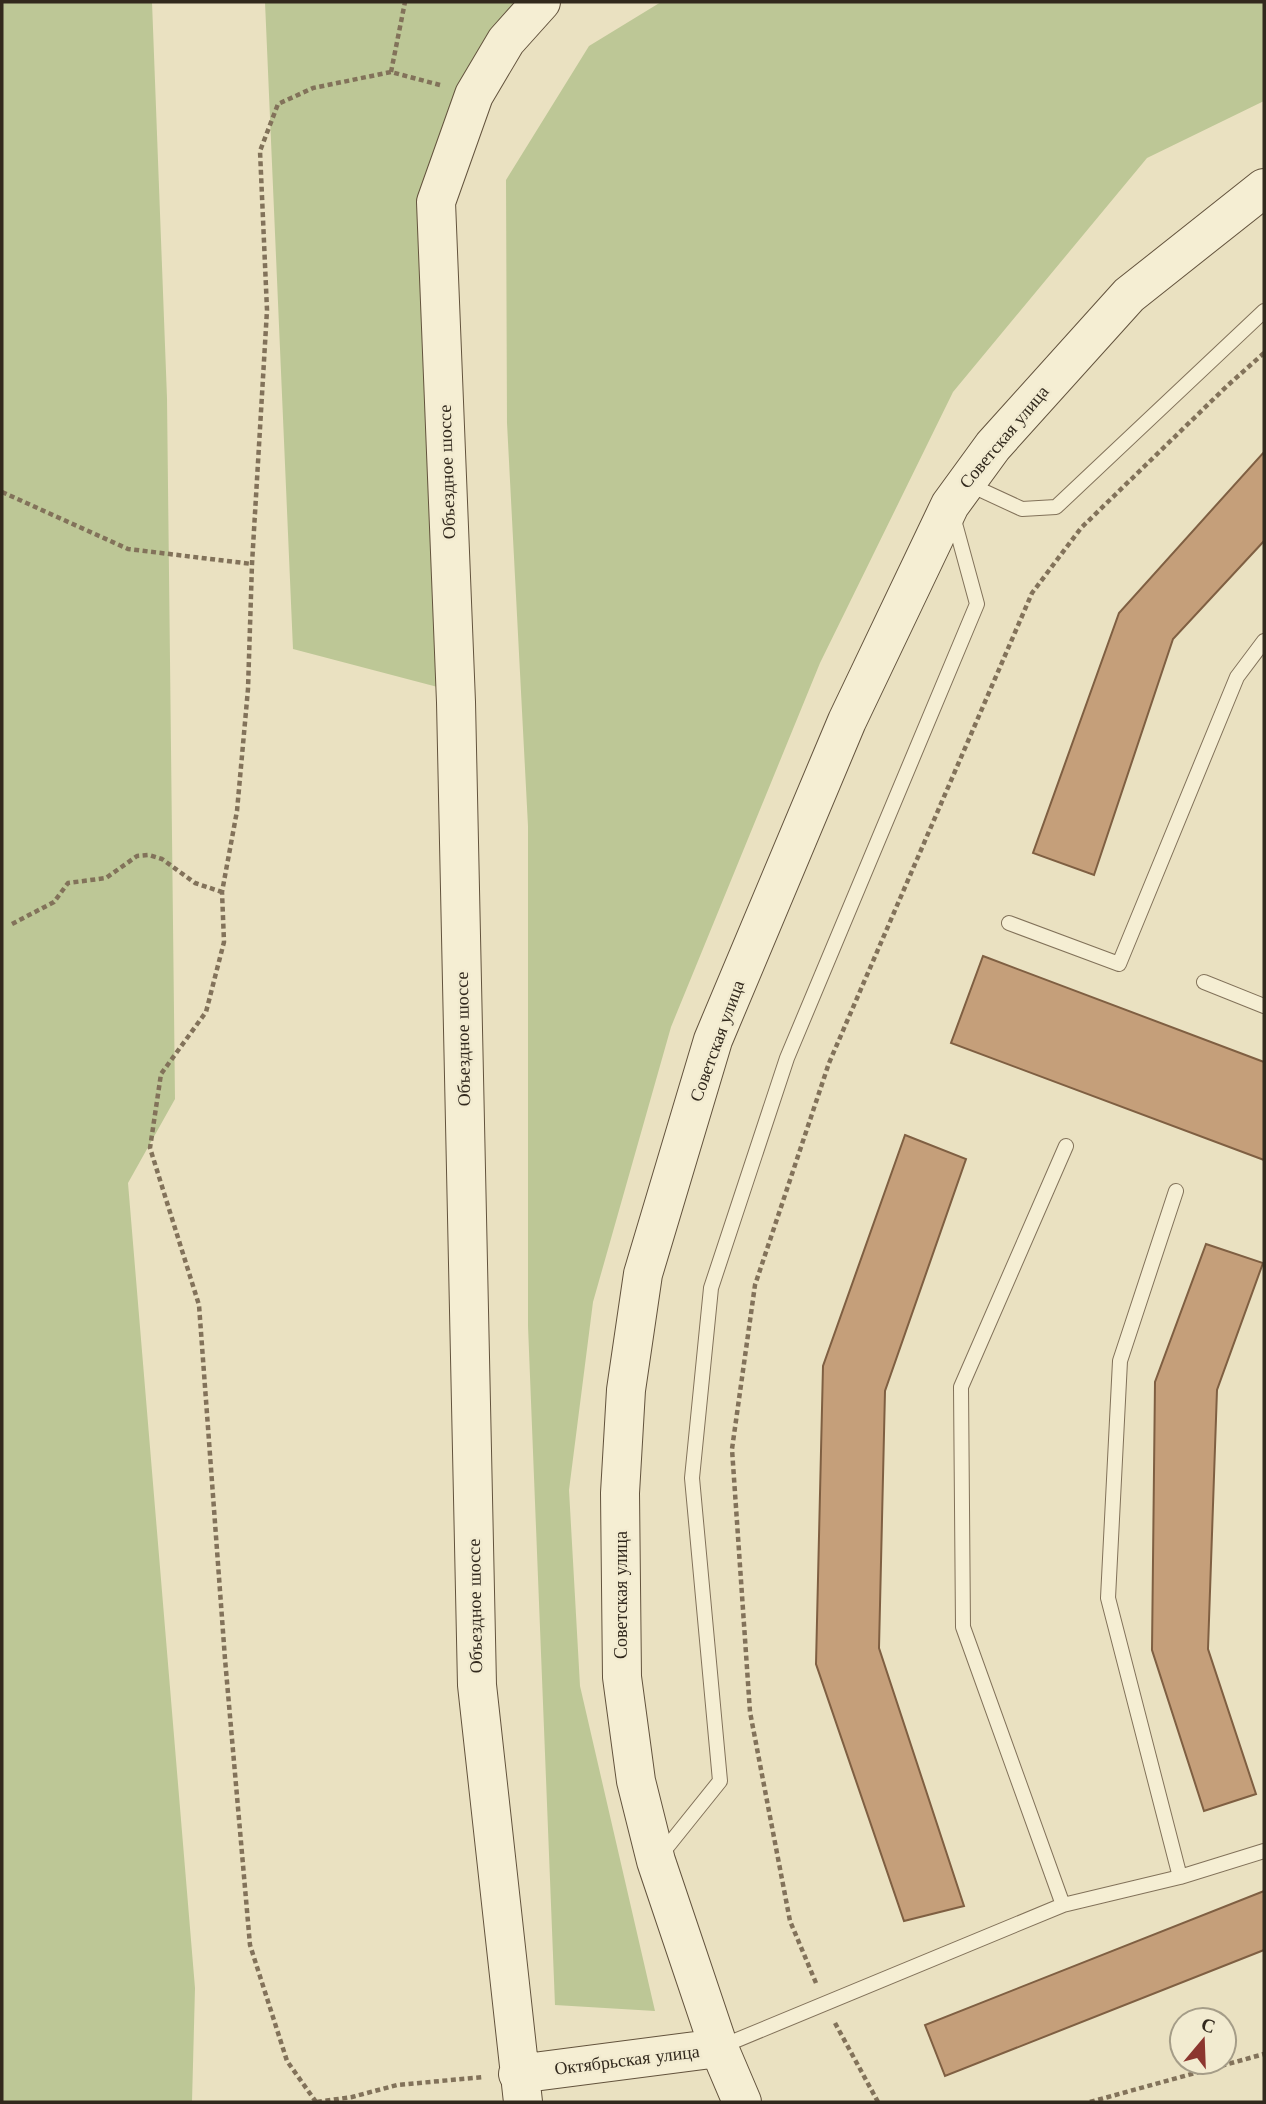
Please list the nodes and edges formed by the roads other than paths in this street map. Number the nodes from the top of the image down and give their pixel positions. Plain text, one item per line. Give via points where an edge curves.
1 (541, 2) edge
2 (1264, 188) edge
3 (1264, 311) edge
4 (957, 494) junction
5 (1264, 641) edge
6 (1009, 923) dead end
7 (1204, 982) dead end
8 (1264, 1006) edge
9 (1066, 1146) dead end
10 (1176, 1191) dead end
11 (1264, 1851) edge
12 (656, 1861) junction
13 (1180, 1877) junction
14 (1063, 1905) junction
15 (719, 2048) junction
16 (520, 2088) edge
17 (742, 2102) edge

1 - 16 street, Объездное шоссе via 506,41 474,95 436,202 456,702 477,1685
2 - 4 street, Советская улица via 1129,295 993,446
3 - 4 lane via 1056,507 1022,509
4 - 12 street, Советская улица via 847,721 713,1041 643,1274 626,1390 620,1493 622,1676 636,1782
4 - 12 lane via 977,604 787,1058 711,1288 692,1478 720,1781
5 - 6 lane via 1237,677 1119,964
7 - 8 lane
9 - 14 lane via 961,1387 963,1627
10 - 13 lane via 1120,1361 1108,1598
11 - 13 lane
12 - 15 street, Советская улица
13 - 14 lane
14 - 15 lane
15 - 16 street, Октябрьская улица
15 - 17 street, Октябрьская улица

